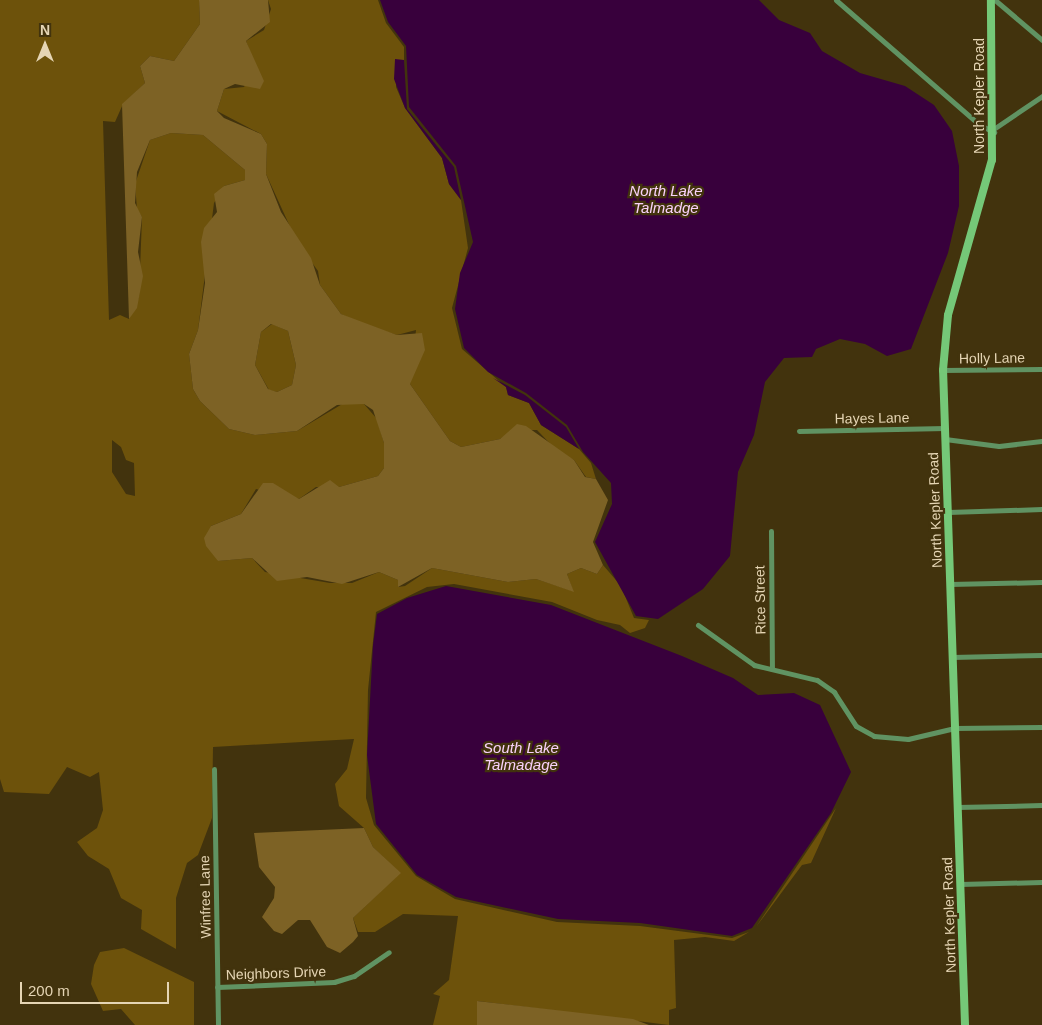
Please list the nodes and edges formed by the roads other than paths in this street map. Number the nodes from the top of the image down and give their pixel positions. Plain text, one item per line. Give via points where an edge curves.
1 (836, 0) edge
2 (993, 0) edge
3 (1042, 40) edge
4 (1042, 96) edge
5 (994, 130) junction
6 (1042, 369) edge
7 (943, 370) junction
8 (945, 428) junction
9 (799, 431) dead end
10 (945, 439) junction
11 (1042, 441) edge
12 (1042, 509) edge
13 (948, 512) junction
14 (771, 531) dead end
15 (1042, 582) edge
16 (950, 584) junction
17 (698, 625) dead end
18 (1042, 655) edge
19 (952, 657) junction
20 (772, 669) junction
21 (1042, 727) edge
22 (955, 728) junction
23 (214, 769) dead end
24 (1042, 805) edge
25 (957, 807) junction
26 (1042, 882) edge
27 (960, 884) junction
28 (389, 952) dead end
29 (217, 987) junction
30 (218, 1025) edge
31 (965, 1025) edge

1 - 5 street via 980,125
2 - 3 street
2 - 5 main road, North Kepler Road
4 - 5 street
5 - 7 main road, North Kepler Road via 986,186 948,315
6 - 7 street, Holly Lane
7 - 8 main road, North Kepler Road
8 - 9 street, Hayes Lane
8 - 10 main road, North Kepler Road
10 - 11 street via 999,446
10 - 13 main road, North Kepler Road
12 - 13 street
13 - 16 main road, North Kepler Road
14 - 20 street, Rice Street
15 - 16 street
16 - 19 main road, North Kepler Road
17 - 20 street via 754,665
18 - 19 street
19 - 22 main road, North Kepler Road
20 - 22 street via 823,684 834,692 856,726 874,736 908,739
21 - 22 street
22 - 25 main road, North Kepler Road
23 - 29 street, Winfree Lane
24 - 25 street
25 - 27 main road, North Kepler Road
26 - 27 street
27 - 31 main road, North Kepler Road
28 - 29 street, Neighbors Drive via 354,976 334,982
29 - 30 street, Winfree Lane

